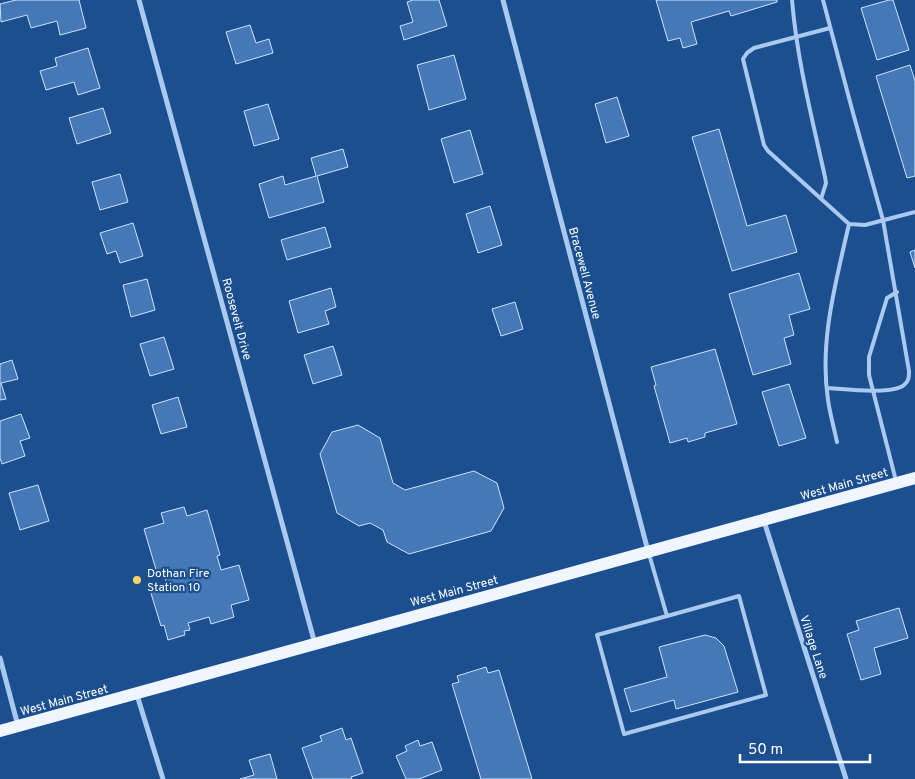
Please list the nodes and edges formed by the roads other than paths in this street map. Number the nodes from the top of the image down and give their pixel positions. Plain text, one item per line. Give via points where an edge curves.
1 (139, 0) edge
2 (503, 0) edge
3 (792, 0) edge
4 (823, 0) edge
5 (830, 28) junction
6 (795, 36) junction
7 (821, 199) junction
8 (915, 212) edge
9 (883, 220) junction
10 (849, 224) junction
11 (897, 292) junction
12 (827, 388) junction
13 (872, 391) junction
14 (837, 442) dead end
15 (915, 478) edge
16 (897, 483) junction
17 (764, 520) junction
18 (648, 552) junction
19 (667, 616) junction
20 (315, 644) junction
21 (0, 658) edge
22 (136, 694) junction
23 (18, 726) junction
24 (0, 731) edge
25 (164, 779) edge
26 (846, 779) edge

1 - 20 street, Roosevelt Drive
2 - 18 street, Bracewell Avenue
3 - 6 lane
4 - 5 lane
5 - 6 lane
5 - 9 lane
6 - 7 lane via 826,183
6 - 7 lane via 754,48 743,59 744,69 768,151
7 - 10 lane
8 - 9 lane
9 - 10 lane via 865,225
9 - 11 lane
10 - 12 lane via 828,327
11 - 13 lane via 887,298 869,357
11 - 13 lane via 909,379 899,389
12 - 13 lane
12 - 14 lane
13 - 16 lane
15 - 16 main road, West Main Street
16 - 17 main road, West Main Street
17 - 18 main road, West Main Street
17 - 26 street, Village Lane
18 - 19 lane
18 - 20 main road, West Main Street
19 - 19 lane via 597,636 624,734 766,695 739,596
20 - 22 main road, West Main Street
21 - 23 street
22 - 23 main road, West Main Street
22 - 25 street
23 - 24 main road, West Main Street

